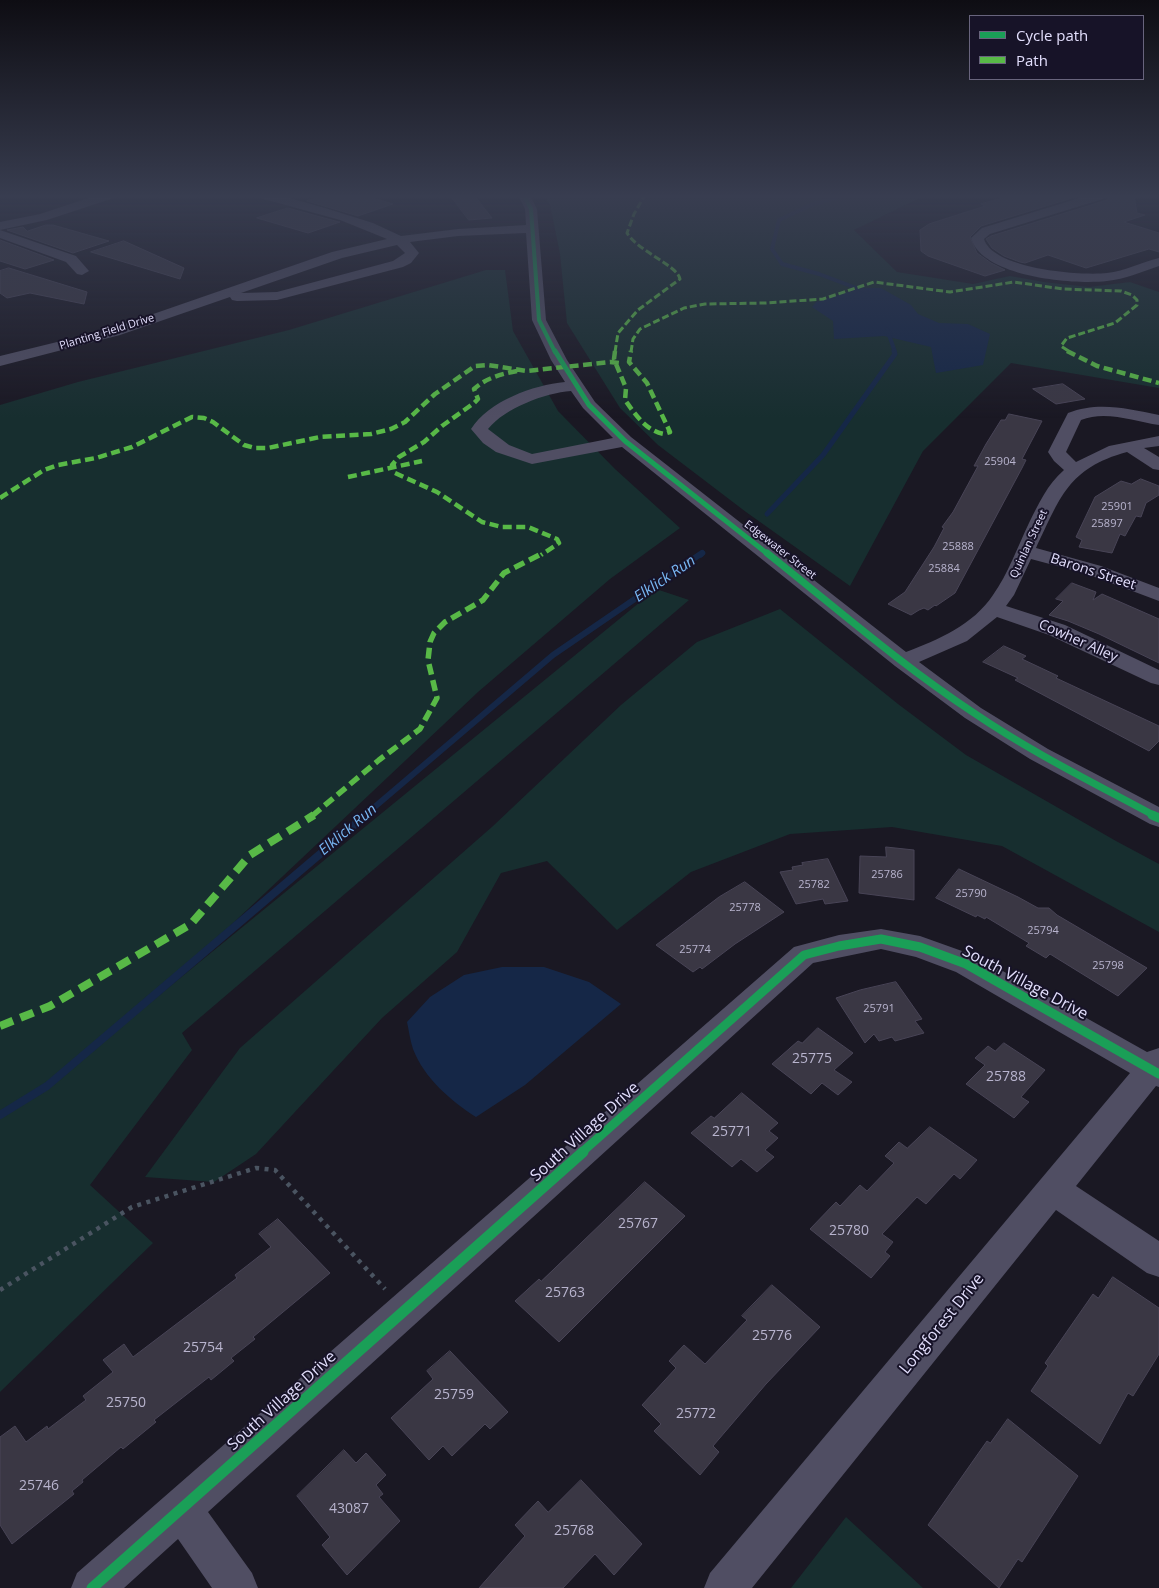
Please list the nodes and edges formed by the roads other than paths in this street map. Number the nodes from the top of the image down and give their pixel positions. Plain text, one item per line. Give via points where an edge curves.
1 (296, 269) edge
2 (379, 269) edge
3 (534, 269) edge
4 (1028, 269) edge
5 (1136, 269) edge
6 (224, 294) junction
7 (0, 361) edge
8 (576, 386) junction
9 (1159, 420) edge
10 (625, 441) junction
11 (1159, 441) edge
12 (1130, 446) junction
13 (1159, 465) edge
14 (1074, 469) junction
15 (1026, 551) junction
16 (1159, 595) edge
17 (995, 609) junction
18 (904, 661) junction
19 (1159, 678) edge
20 (1159, 818) edge
21 (1156, 1067) edge
22 (1052, 1189) junction
23 (1159, 1261) edge
24 (181, 1509) junction
25 (92, 1588) edge
26 (237, 1588) edge
27 (725, 1588) edge

1 - 6 street, Planting Field Drive
2 - 6 street via 277,296 254,298
3 - 8 street, Edgewater Street via 539,320
4 - 5 street via 1066,277 1110,277
6 - 7 street, Planting Field Drive via 115,332
8 - 10 street, Edgewater Street
8 - 10 street via 544,391 493,414 479,428 487,439 532,459
9 - 14 street via 1101,412 1089,412 1074,418 1057,452
10 - 18 street, Edgewater Street
11 - 12 street, Quinlan Street
12 - 13 street
12 - 14 street, Quinlan Street via 1108,452
14 - 15 street, Quinlan Street via 1054,491
15 - 16 street, Barons Street via 1094,570
15 - 17 street, Quinlan Street
17 - 18 street, Quinlan Street via 968,632
17 - 19 street, Cowher Alley via 1057,630
18 - 20 street, Edgewater Street via 974,713 1039,754
21 - 22 street, Longforest Drive
21 - 24 street, South Village Drive via 966,964 920,947 881,939 804,955
22 - 23 street
22 - 27 street, Longforest Drive
24 - 25 street, South Village Drive
24 - 26 street

